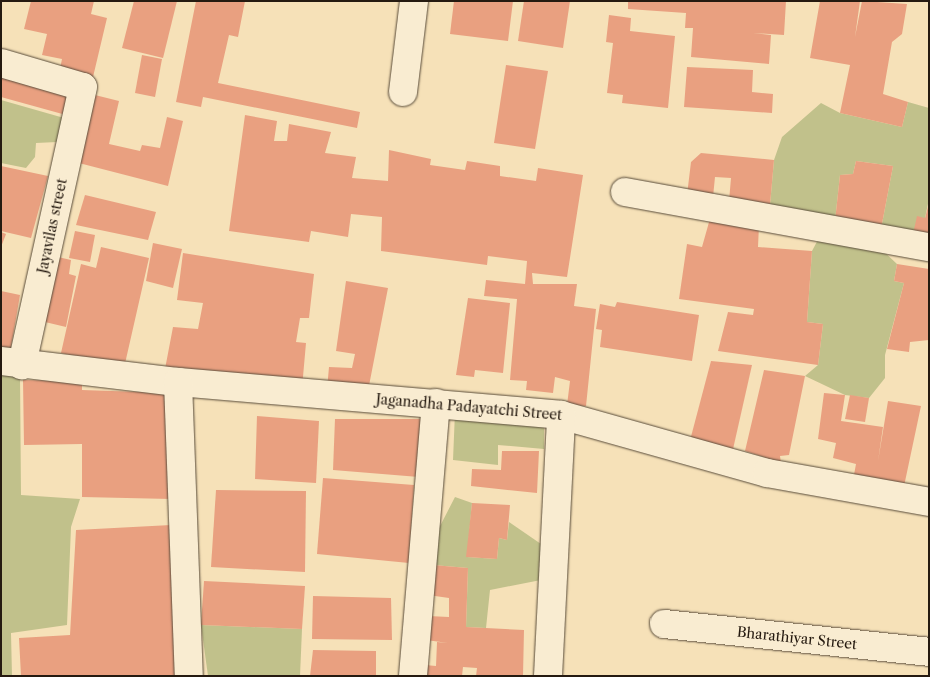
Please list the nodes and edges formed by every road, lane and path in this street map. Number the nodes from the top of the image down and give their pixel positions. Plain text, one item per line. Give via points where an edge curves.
1 (414, 1) edge
2 (1, 63) edge
3 (403, 92) dead end
4 (625, 192) dead end
5 (929, 247) edge
6 (11, 363) edge
7 (178, 382) junction
8 (436, 403) junction
9 (561, 415) junction
10 (929, 502) edge
11 (664, 624) dead end
12 (929, 652) edge
13 (189, 676) edge
14 (412, 676) edge
15 (548, 676) edge

1 - 3 street
2 - 6 street, Jayavilas street via 83,87
4 - 5 street
6 - 7 street, Jaganadha Padayatchi Street
7 - 8 street, Jaganadha Padayatchi Street
7 - 13 street
8 - 9 street, Jaganadha Padayatchi Street
8 - 14 street
9 - 10 street, Jaganadha Padayatchi Street via 767,472
9 - 15 street
11 - 12 street, Bharathiyar Street

